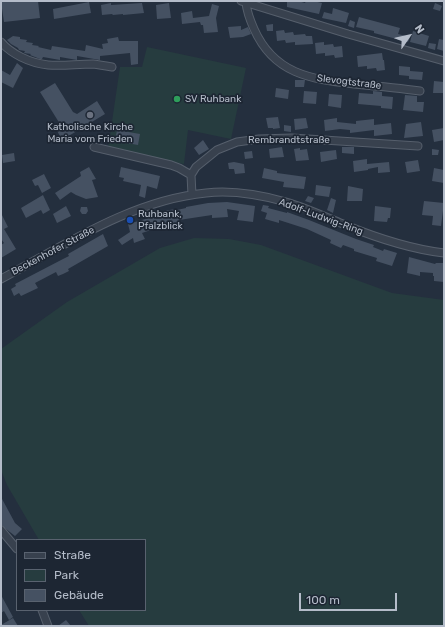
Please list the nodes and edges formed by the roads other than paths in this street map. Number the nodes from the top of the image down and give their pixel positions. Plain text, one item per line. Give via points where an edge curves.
1 (243, 2) edge
2 (1, 42) edge
3 (444, 61) edge
4 (112, 67) dead end
5 (420, 91) dead end
6 (418, 146) dead end
7 (94, 147) dead end
8 (192, 175) junction
9 (192, 195) junction
10 (106, 223) joint
11 (444, 253) edge
12 (1, 279) edge
13 (1, 530) edge
14 (16, 548) edge
15 (42, 611) edge
16 (48, 626) edge

1 - 3 street
1 - 5 street, Slevogtstraße via 264,47 278,62 296,72 329,81
2 - 4 street via 17,55 43,65 94,64
6 - 8 street, Rembrandtstraße via 305,139 247,140 217,150 201,162
7 - 8 street via 171,165
8 - 9 street
9 - 10 street, Adolf-Ludwig-Ring via 146,207
9 - 11 street, Adolf-Ludwig-Ring via 228,193 286,202 382,239
10 - 12 street, Beckenhofer Straße
13 - 14 street
15 - 16 street

